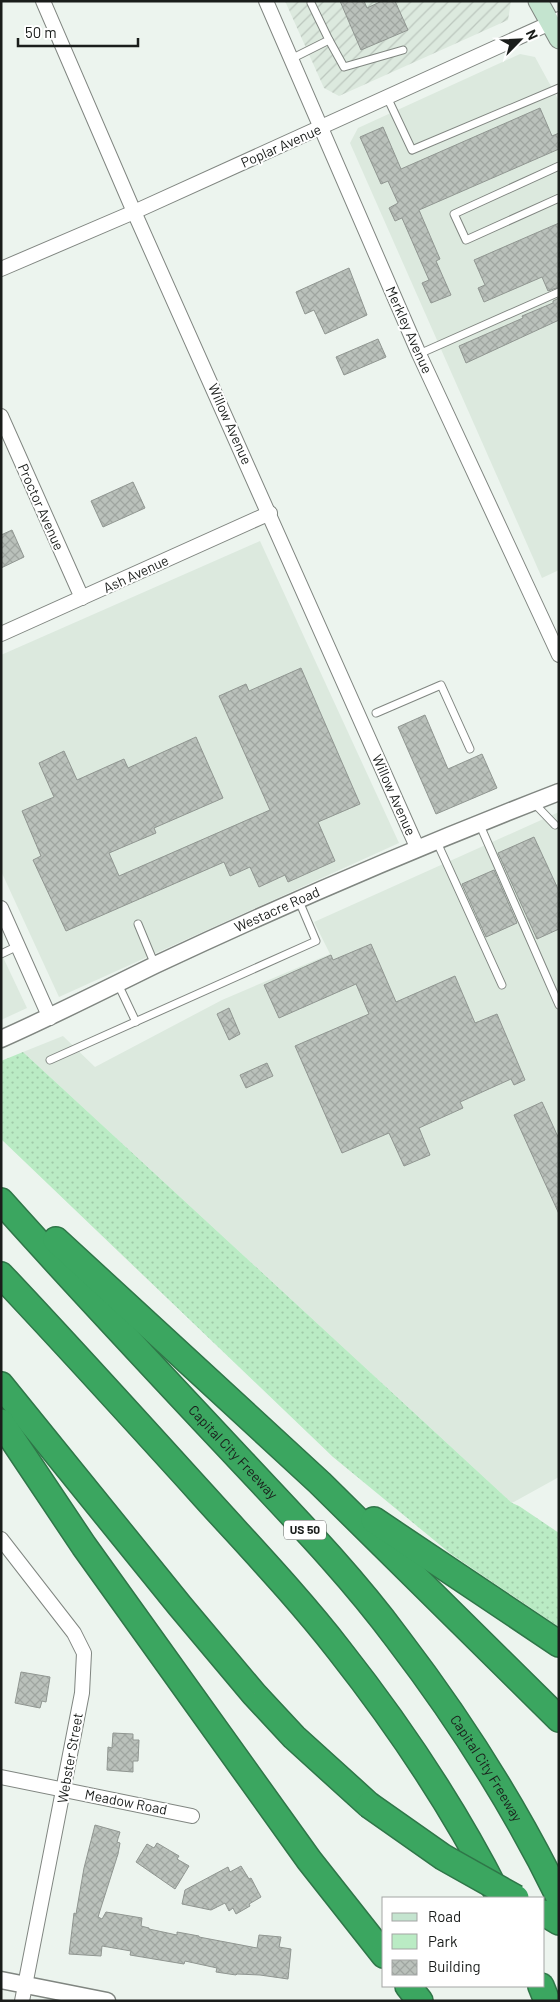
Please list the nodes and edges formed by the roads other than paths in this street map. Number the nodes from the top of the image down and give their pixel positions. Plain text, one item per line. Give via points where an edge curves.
1 (43, 1) edge
2 (266, 1) edge
3 (538, 1) edge
4 (311, 3) dead end
5 (556, 27) edge
6 (329, 40) junction
7 (403, 50) dead end
8 (291, 59) junction
9 (559, 88) edge
10 (387, 98) junction
11 (321, 128) junction
12 (559, 166) edge
13 (559, 198) edge
14 (134, 212) junction
15 (1, 269) edge
16 (559, 292) edge
17 (419, 354) junction
18 (1, 416) edge
19 (270, 512) junction
20 (82, 598) junction
21 (1, 634) edge
22 (559, 655) edge
23 (376, 713) dead end
24 (470, 749) dead end
25 (559, 792) edge
26 (533, 802) junction
27 (479, 823) junction
28 (555, 825) dead end
29 (436, 840) junction
30 (418, 847) junction
31 (298, 901) junction
32 (1, 908) edge
33 (138, 924) dead end
34 (18, 946) junction
35 (1, 954) edge
36 (155, 965) junction
37 (118, 984) junction
38 (502, 985) dead end
39 (559, 1005) edge
40 (50, 1018) junction
41 (136, 1022) junction
42 (1, 1039) edge
43 (50, 1060) dead end
44 (1, 1188) edge
45 (1, 1201) edge
46 (1, 1275) edge
47 (1, 1385) edge
48 (1, 1422) edge
49 (320, 1483) junction
50 (1, 1539) edge
51 (559, 1644) edge
52 (559, 1719) edge
53 (1, 1777) edge
54 (64, 1790) junction
55 (192, 1816) dead end
56 (498, 1897) edge
57 (514, 1897) edge
58 (559, 1897) edge
59 (545, 1914) edge
60 (559, 1922) edge
61 (382, 1952) edge
62 (1, 1980) edge
63 (409, 1987) edge
64 (541, 1987) edge
65 (24, 1993) edge
66 (108, 2001) edge
67 (420, 2001) edge
68 (547, 2001) edge

1 - 14 street, Willow Avenue
2 - 8 street, Merkley Avenue
3 - 5 main road
4 - 6 lane
5 - 10 street, Poplar Avenue
6 - 7 lane via 344,67
6 - 8 lane
8 - 11 street, Merkley Avenue
9 - 10 lane via 412,150
10 - 11 street, Poplar Avenue
11 - 14 street, Poplar Avenue
11 - 17 street, Merkley Avenue
12 - 13 lane via 454,214 466,240
14 - 15 street, Poplar Avenue
14 - 19 street, Willow Avenue
16 - 17 lane
17 - 22 street, Merkley Avenue
18 - 20 street, Proctor Avenue
19 - 20 street, Ash Avenue
19 - 30 street, Willow Avenue
20 - 21 street, Ash Avenue
23 - 24 lane via 441,685
25 - 26 street, Westacre Road
26 - 27 street, Westacre Road
26 - 28 lane
27 - 29 street, Westacre Road
27 - 39 lane
29 - 30 street, Westacre Road
29 - 38 lane
30 - 31 street, Westacre Road
31 - 36 street, Westacre Road
31 - 41 lane via 316,941
32 - 34 street
33 - 36 lane
34 - 35 lane
34 - 40 street
36 - 37 street, Westacre Road
37 - 40 street, Westacre Road
37 - 41 lane
40 - 42 street, Westacre Road
41 - 43 lane
44 - 49 highway
45 - 58 highway, Capital City Freeway / US 50 via 333,1560 396,1636 493,1775
46 - 56 highway via 262,1559 338,1649 391,1718 434,1783
47 - 57 highway, bridge via 180,1606 294,1736 369,1805 443,1857
48 - 61 highway via 84,1546 292,1836
49 - 51 highway
49 - 52 highway
50 - 54 street, Webster Street via 74,1633 84,1653 82,1693
53 - 54 street, Meadow Road
54 - 55 street, Meadow Road
54 - 65 street, Webster Street
59 - 60 highway
62 - 65 street
63 - 67 highway
64 - 68 highway
65 - 66 street

